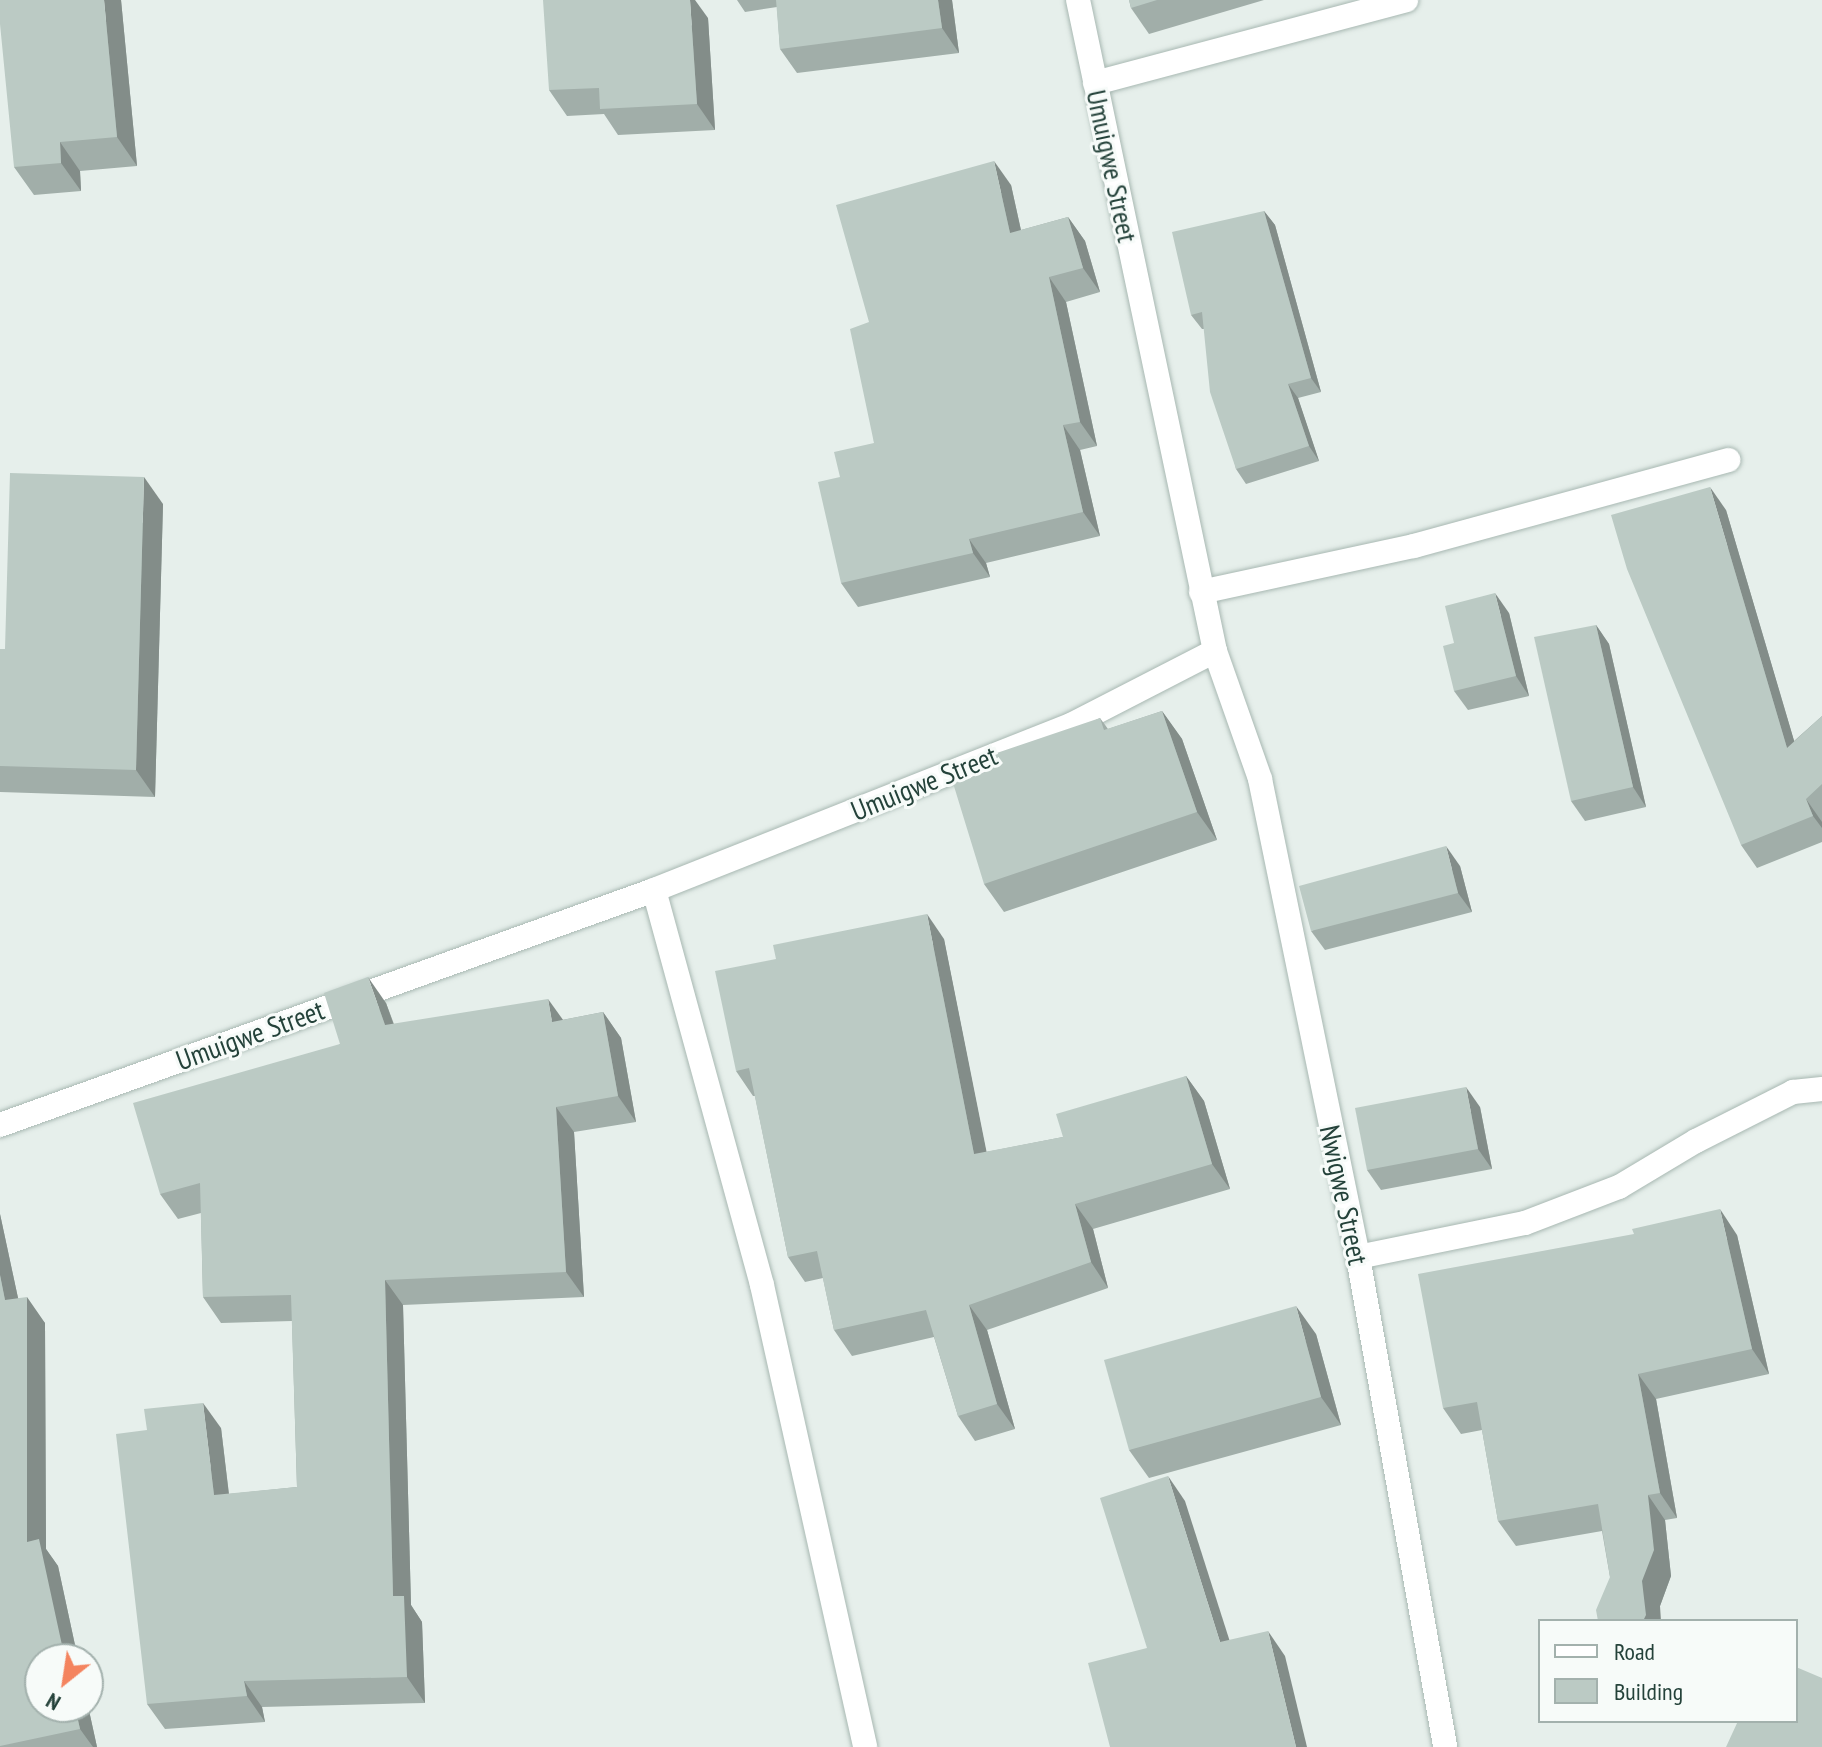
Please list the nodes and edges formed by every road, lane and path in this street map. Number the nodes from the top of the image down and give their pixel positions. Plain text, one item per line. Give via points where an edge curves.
1 (1078, 0) edge
2 (1406, 0) edge
3 (1095, 83) junction
4 (1728, 460) dead end
5 (1201, 592) junction
6 (1215, 651) junction
7 (654, 890) junction
8 (1822, 1089) edge
9 (0, 1125) edge
10 (1358, 1257) junction
11 (865, 1747) edge
12 (1445, 1747) edge

1 - 3 street, Umuigwe Street
2 - 3 street
3 - 5 street, Umuigwe Street
4 - 5 street via 1445,538
5 - 6 street, Umuigwe Street
6 - 7 street, Umuigwe Street via 1071,725
6 - 10 street, Nwigwe Street via 1260,779
7 - 9 street, Umuigwe Street
7 - 11 street via 762,1285
8 - 10 street via 1793,1092 1619,1187 1525,1223
10 - 12 street, Nwigwe Street

